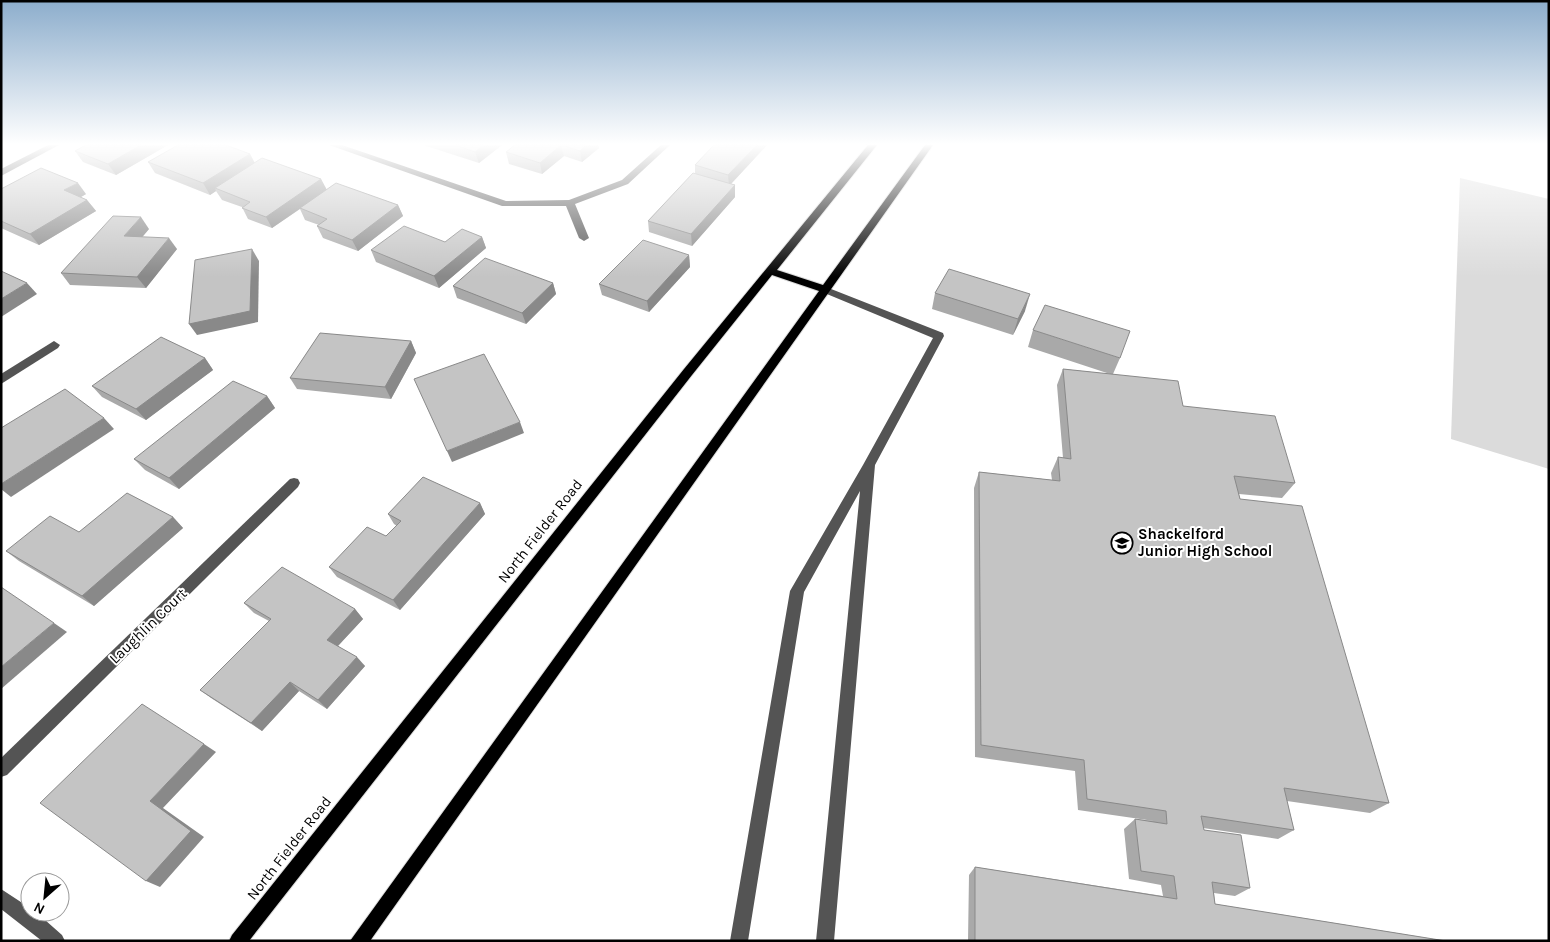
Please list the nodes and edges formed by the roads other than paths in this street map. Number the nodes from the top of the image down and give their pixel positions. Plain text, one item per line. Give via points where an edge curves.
1 (462, 189) edge
2 (608, 189) edge
3 (837, 189) edge
4 (897, 189) edge
5 (570, 204) junction
6 (584, 238) dead end
7 (770, 271) junction
8 (826, 290) junction
9 (54, 345) dead end
10 (1, 380) edge
11 (869, 465) junction
12 (294, 483) dead end
13 (1, 768) edge
14 (1, 898) edge
15 (56, 941) edge
16 (238, 941) edge
17 (359, 941) edge
18 (739, 941) edge
19 (825, 941) edge

1 - 5 street via 506,204
2 - 5 street
3 - 7 main road, North Fielder Road
4 - 8 main road
5 - 6 street
7 - 8 main road
7 - 16 main road, North Fielder Road
8 - 11 street via 939,336
8 - 17 main road
9 - 10 street
11 - 18 street via 797,591
11 - 19 street
12 - 13 street, Laughlin Court
14 - 15 street

